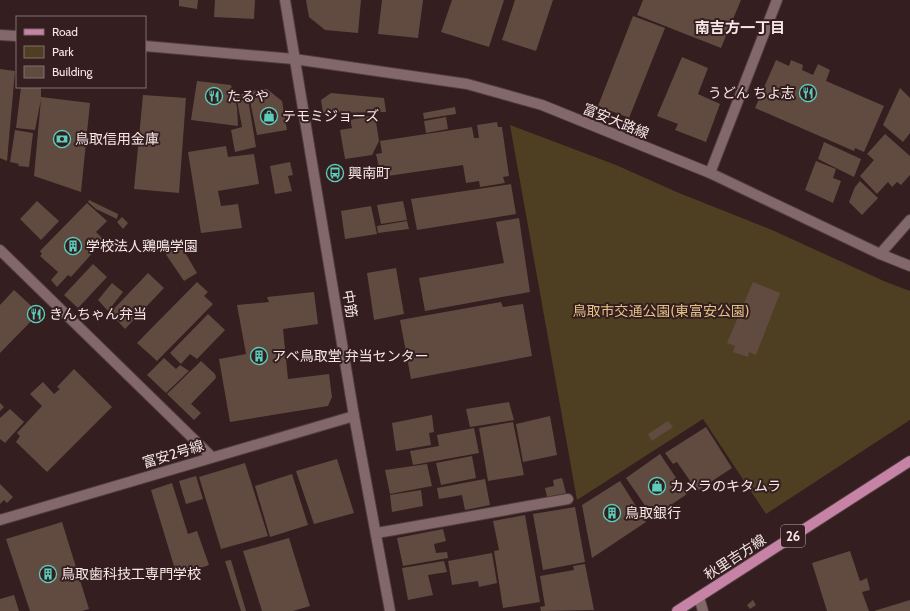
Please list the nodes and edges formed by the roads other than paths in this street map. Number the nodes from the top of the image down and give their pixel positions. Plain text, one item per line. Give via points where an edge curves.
1 (285, 0) edge
2 (778, 0) edge
3 (0, 35) edge
4 (16, 36) edge
5 (146, 46) edge
6 (294, 59) junction
7 (710, 174) junction
8 (910, 220) edge
9 (0, 250) edge
10 (880, 254) junction
11 (910, 266) edge
12 (354, 416) junction
13 (212, 457) junction
14 (910, 461) edge
15 (568, 499) dead end
16 (0, 520) edge
17 (377, 533) junction
18 (699, 597) junction
19 (390, 611) edge
20 (677, 611) edge
21 (703, 611) edge

1 - 6 street, 中筋
2 - 7 street
3 - 4 street
5 - 6 street, 富安大路線
6 - 7 street, 富安大路線 via 467,84 542,105
6 - 12 street, 中筋
7 - 10 street, 富安大路線
8 - 10 street
9 - 13 street
10 - 11 street, 富安大路線
12 - 13 street, 富安2号線
12 - 17 street, 中筋
13 - 16 street, 富安2号線
14 - 18 main road, 秋里吉方線 / 26
15 - 17 street
17 - 19 street, 中筋
18 - 20 main road, 秋里吉方線 / 26
18 - 21 street

